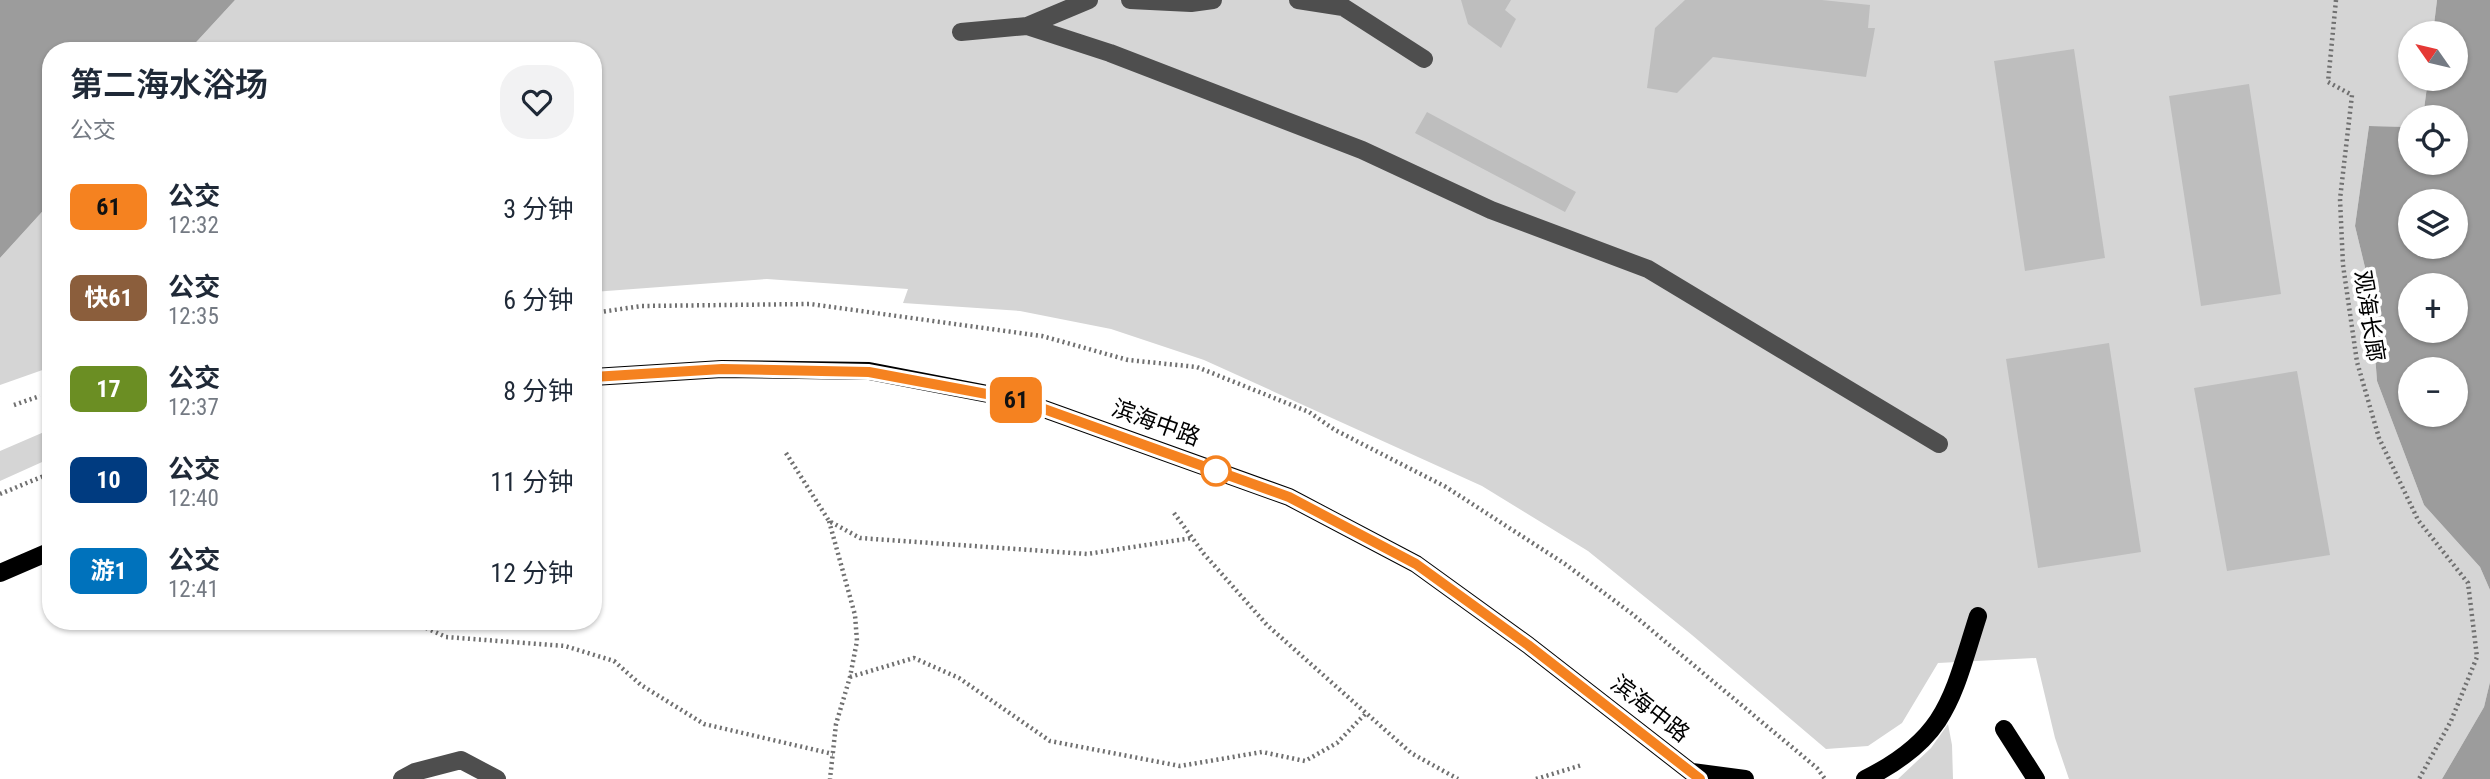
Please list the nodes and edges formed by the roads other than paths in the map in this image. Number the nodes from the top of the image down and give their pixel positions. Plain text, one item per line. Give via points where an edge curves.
1 (1089, 0) edge
2 (1130, 0) edge
3 (1213, 0) edge
4 (1298, 0) edge
5 (1027, 26) junction
6 (961, 32) dead end
7 (1424, 59) dead end
8 (602, 376) edge
9 (1939, 444) dead end
10 (42, 555) edge
11 (0, 573) edge
12 (1978, 616) dead end
13 (2004, 729) dead end
14 (1696, 777) edge
15 (401, 779) edge
16 (497, 779) edge
17 (1745, 779) edge
18 (1865, 779) edge
19 (2036, 779) edge

1 - 5 lane
2 - 3 lane
4 - 7 lane via 1343,7
5 - 6 lane
5 - 9 lane via 1362,150 1490,210 1648,269
8 - 14 main road, 滨海中路 via 722,369 869,372 1019,400 1264,487 1416,564
10 - 11 main road
12 - 18 main road via 1952,698 1929,735 1893,765
13 - 19 main road
14 - 17 main road
15 - 16 lane via 461,760

